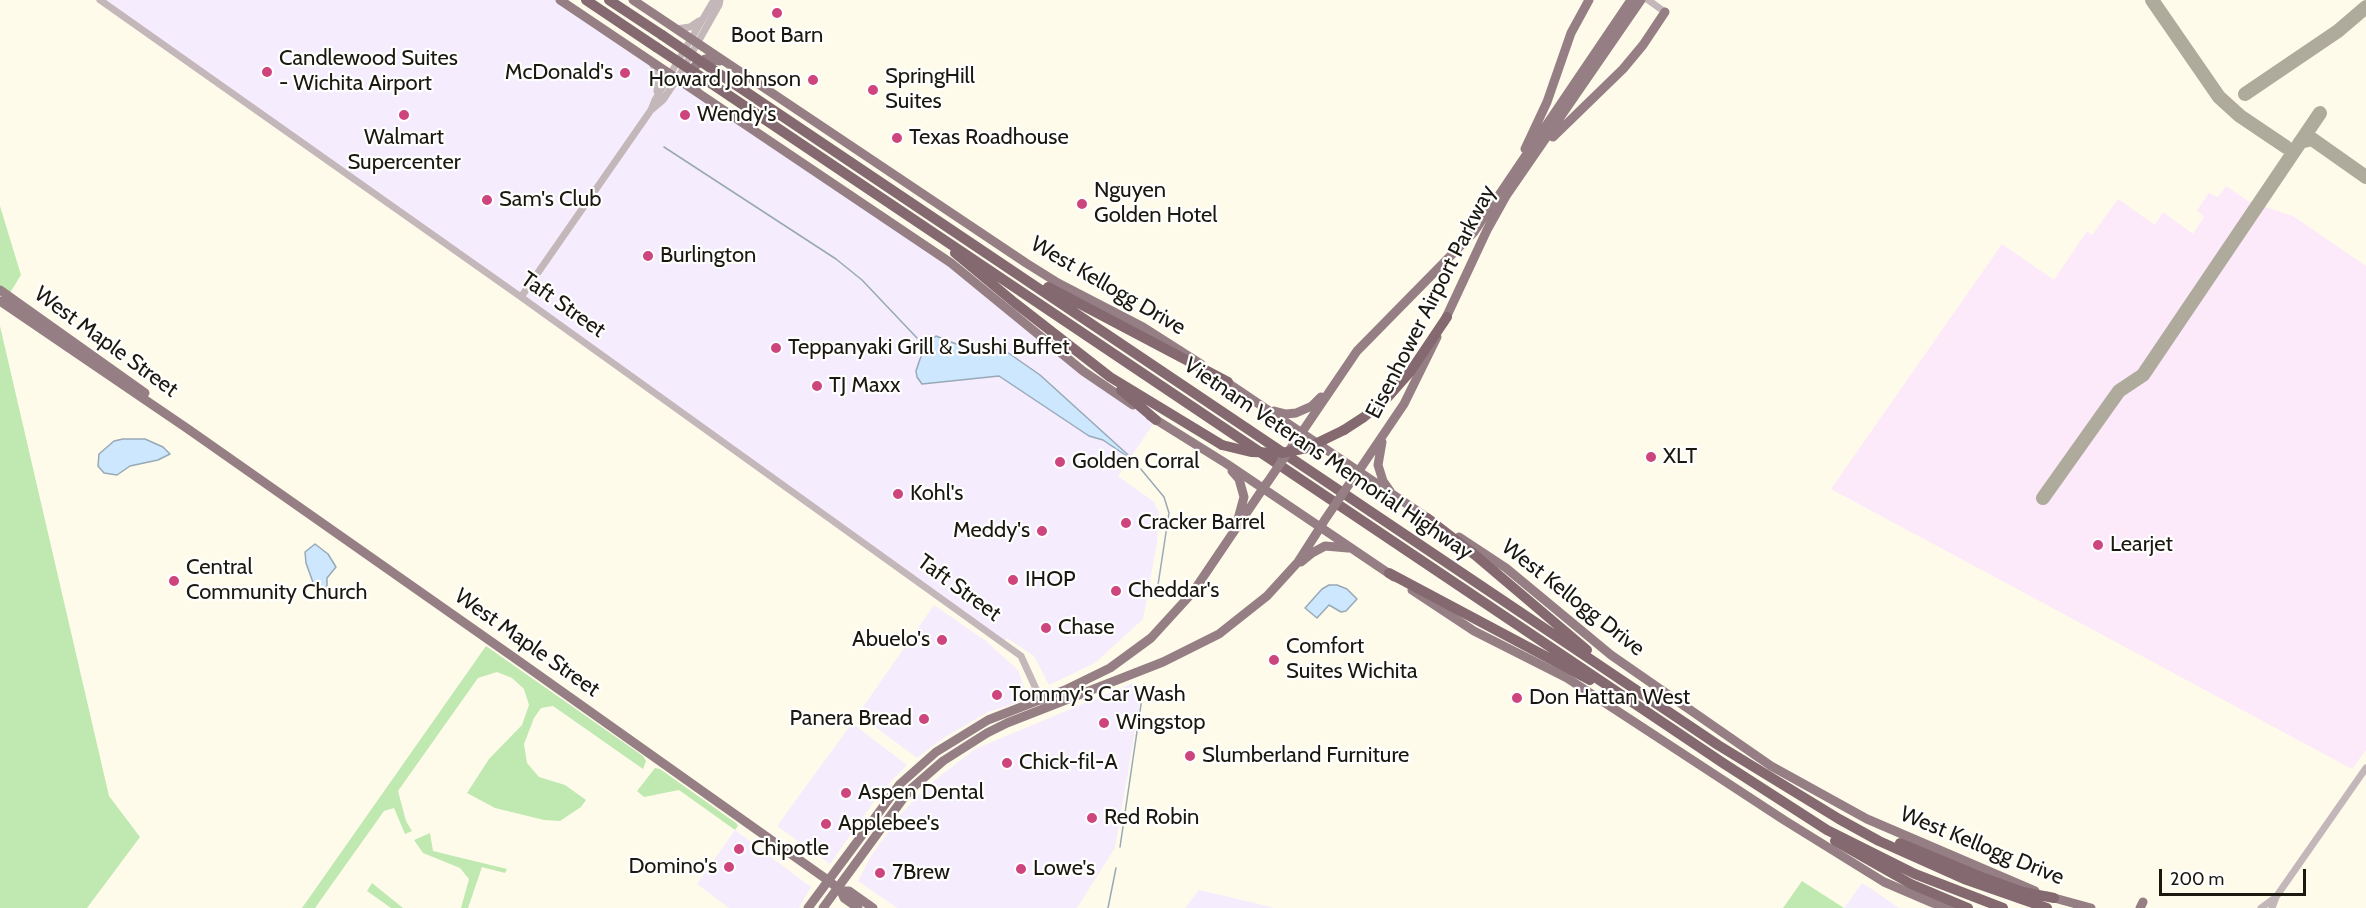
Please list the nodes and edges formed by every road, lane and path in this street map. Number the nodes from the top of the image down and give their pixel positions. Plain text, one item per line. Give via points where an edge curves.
1 (100, 0) edge
2 (560, 0) edge
3 (586, 0) edge
4 (609, 0) edge
5 (633, 0) edge
6 (714, 0) edge
7 (720, 0) edge
8 (1589, 0) edge
9 (1631, 0) edge
10 (1641, 0) edge
11 (1648, 0) edge
12 (1665, 12) joint
13 (705, 15) junction
14 (1625, 16) junction
15 (664, 22) junction
16 (708, 25) junction
17 (675, 29) junction
18 (694, 41) junction
19 (636, 51) junction
20 (712, 54) junction
21 (651, 61) junction
22 (725, 62) junction
23 (674, 76) junction
24 (694, 90) junction
25 (655, 100) junction
26 (663, 100) junction
27 (651, 110) junction
28 (1536, 153) junction
29 (1514, 171) junction
30 (904, 212) junction
31 (1007, 267) junction
32 (1, 294) edge
33 (521, 297) junction
34 (1447, 316) junction
35 (1080, 355) junction
36 (1340, 375) junction
37 (1228, 382) junction
38 (1265, 409) junction
39 (1156, 420) junction
40 (1388, 430) junction
41 (1299, 436) junction
42 (1227, 464) junction
43 (1356, 475) junction
44 (1265, 486) junction
45 (1393, 495) junction
46 (1427, 518) junction
47 (1322, 524) junction
48 (1225, 545) junction
49 (1355, 550) junction
50 (1389, 573) junction
51 (1288, 574) junction
52 (1624, 681) junction
53 (1041, 699) junction
54 (1044, 709) junction
55 (1663, 721) junction
56 (2366, 768) edge
57 (923, 771) junction
58 (1799, 794) junction
59 (1782, 801) junction
60 (829, 881) junction
61 (840, 890) junction
62 (2276, 897) junction
63 (2054, 898) junction
64 (1933, 905) edge
65 (808, 908) edge
66 (823, 908) edge
67 (858, 908) edge
68 (873, 908) edge
69 (1952, 908) edge
70 (1968, 908) edge
71 (2003, 908) edge
72 (2047, 908) edge
73 (2091, 908) edge
74 (2140, 908) edge
75 (2145, 908) edge
76 (2261, 908) edge
77 (2272, 908) edge

1 - 33 street, Taft Street
2 - 19 main road
3 - 30 highway, Vietnam Veterans Memorial Highway, bridge
4 - 31 highway, Vietnam Veterans Memorial Highway, bridge
5 - 15 main road, West Kellogg Drive
6 - 13 street
7 - 16 street
8 - 29 main road via 1570,33 1547,102
9 - 14 main road, Eisenhower Airport Parkway
10 - 14 main road, Eisenhower Airport Parkway
11 - 12 street
12 - 28 main road via 1623,69
13 - 17 street via 690,27
13 - 18 street
14 - 28 main road, Eisenhower Airport Parkway
14 - 29 main road, Eisenhower Airport Parkway
15 - 17 main road, West Kellogg Drive
15 - 19 main road via 675,38 670,55 658,61
16 - 18 street
16 - 20 street via 705,40
17 - 18 main road, West Kellogg Drive
18 - 20 main road, West Kellogg Drive
18 - 23 street
19 - 21 main road
20 - 22 main road, West Kellogg Drive
21 - 23 main road
21 - 25 street via 660,85
22 - 24 main road via 705,59 695,66 690,78
22 - 37 main road, West Kellogg Drive via 1026,263 1158,335
23 - 24 main road
23 - 25 street
23 - 26 street
24 - 26 street via 678,88
24 - 39 main road via 951,263 1083,370
25 - 27 street
26 - 27 street
27 - 33 street
28 - 34 main road, Eisenhower Airport Parkway via 1506,196
29 - 36 main road, Eisenhower Airport Parkway via 1474,232 1368,339
30 - 35 highway
30 - 55 highway, Vietnam Veterans Memorial Highway
31 - 37 highway
31 - 52 highway, Vietnam Veterans Memorial Highway
32 - 60 main road, West Maple Street
33 - 53 street, Taft Street via 1004,643 1024,659
34 - 35 highway, bridge via 1410,372 1364,417 1307,448 1282,453 1251,452 1222,445
34 - 40 main road, Eisenhower Airport Parkway
35 - 39 highway
36 - 38 main road via 1305,410 1286,414
36 - 41 main road, Eisenhower Airport Parkway
37 - 38 main road, West Kellogg Drive
38 - 41 main road, West Kellogg Drive
39 - 42 main road
40 - 43 main road, Eisenhower Airport Parkway
40 - 45 main road via 1382,440 1378,465
41 - 43 main road, West Kellogg Drive
41 - 44 main road, Eisenhower Airport Parkway, bridge
42 - 44 main road
42 - 48 main road via 1239,479 1244,497 1240,516
43 - 45 main road, West Kellogg Drive
43 - 47 main road, Eisenhower Airport Parkway, bridge
44 - 47 main road
44 - 48 main road, Eisenhower Airport Parkway
45 - 46 main road, West Kellogg Drive
46 - 52 highway
46 - 63 main road, West Kellogg Drive via 1506,568 1589,639 1771,766 1867,819
47 - 49 main road
47 - 51 main road, Eisenhower Airport Parkway
48 - 53 main road, Eisenhower Airport Parkway via 1181,608 1151,638 1110,668
49 - 50 main road
49 - 51 main road via 1338,546 1318,549
50 - 55 highway
50 - 64 main road via 1465,626 1567,678 1784,820 1872,874
51 - 54 main road, Eisenhower Airport Parkway via 1244,616 1210,639
52 - 58 highway, Vietnam Veterans Memorial Highway
53 - 54 street, Taft Street
53 - 57 main road, Eisenhower Airport Parkway via 976,726 936,752
54 - 57 main road, Eisenhower Airport Parkway via 987,733
55 - 59 highway, Vietnam Veterans Memorial Highway
56 - 62 street
57 - 60 main road via 900,784
57 - 61 main road
58 - 63 highway via 1881,835 1984,878
58 - 72 highway, Vietnam Veterans Memorial Highway via 1918,859
59 - 70 highway via 1865,859
59 - 71 highway, Vietnam Veterans Memorial Highway via 1827,830 1899,867
60 - 61 main road, West Maple Street
60 - 65 main road
61 - 66 main road
61 - 67 main road, West Maple Street
61 - 68 main road, West Maple Street via 849,891
62 - 76 street
62 - 77 street
63 - 73 main road, West Kellogg Drive
64 - 69 main road
74 - 75 main road via 2143,902

